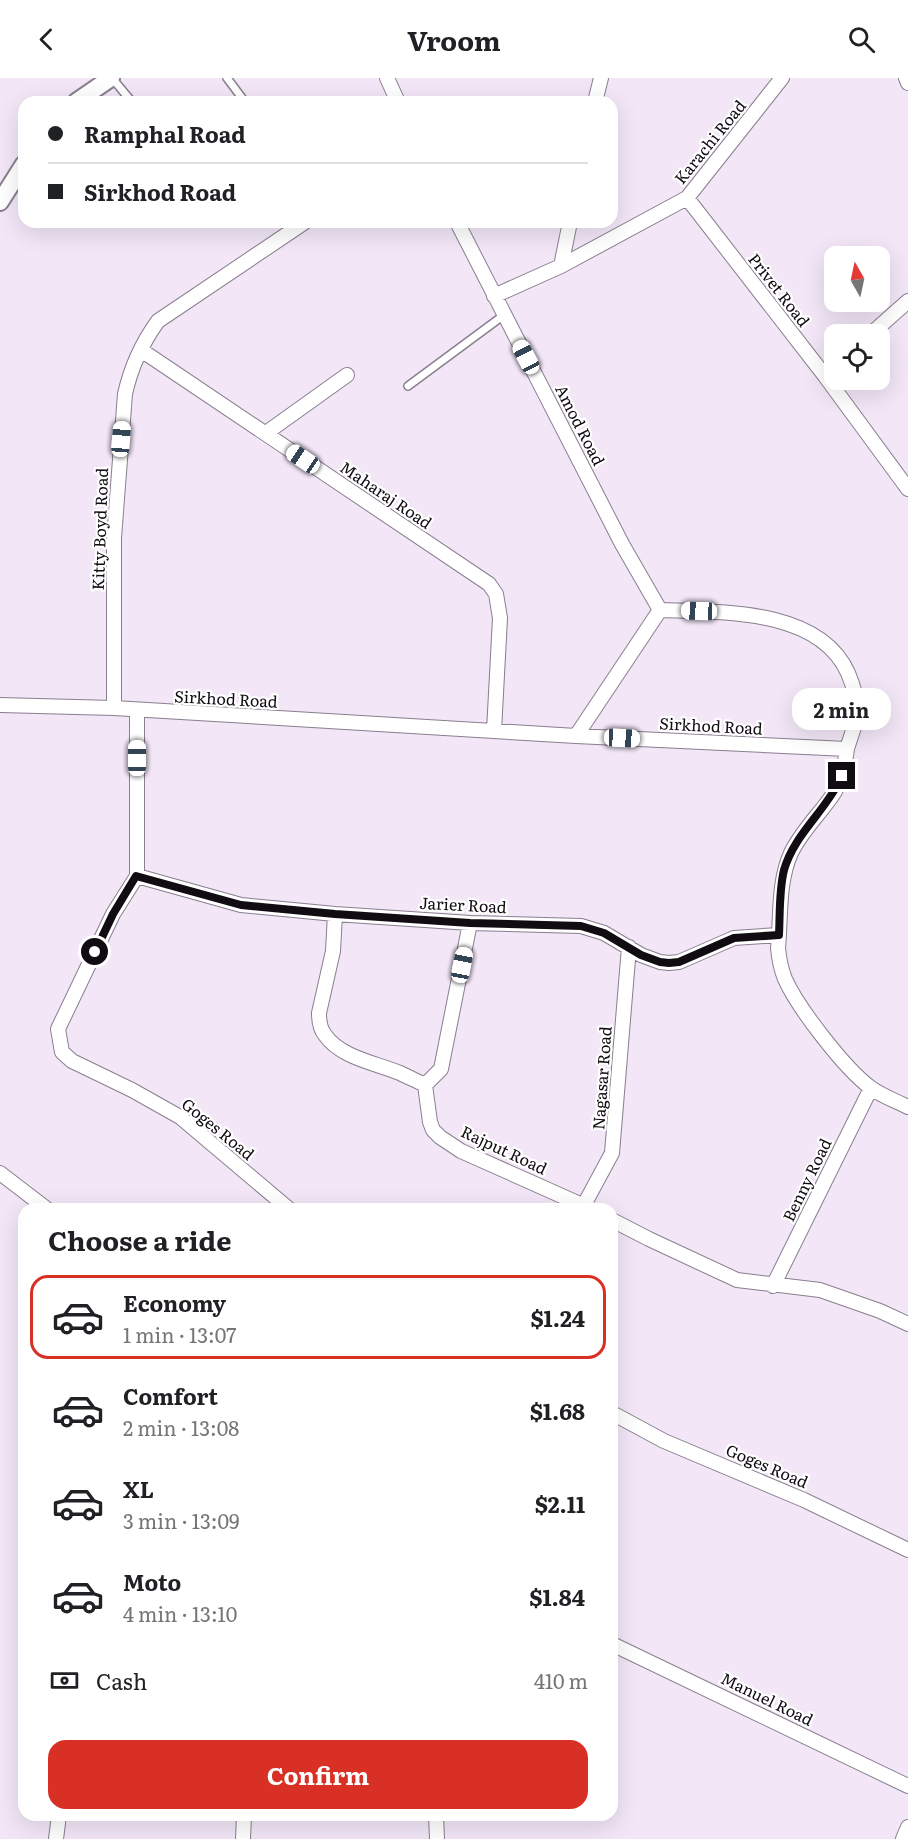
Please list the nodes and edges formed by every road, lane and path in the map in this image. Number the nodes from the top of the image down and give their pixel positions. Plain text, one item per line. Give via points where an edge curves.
1 (227, 78) edge
2 (387, 78) edge
3 (601, 78) edge
4 (782, 78) edge
5 (906, 78) edge
6 (108, 79) edge
7 (908, 83) edge
8 (84, 96) edge
9 (126, 96) edge
10 (240, 96) edge
11 (396, 96) edge
12 (596, 96) edge
13 (18, 174) edge
14 (687, 198) junction
15 (0, 202) edge
16 (296, 228) edge
17 (460, 228) edge
18 (569, 228) edge
19 (561, 266) junction
20 (494, 296) junction
21 (908, 301) edge
22 (504, 315) junction
23 (882, 324) edge
24 (141, 350) junction
25 (824, 366) edge
26 (347, 375) dead end
27 (408, 386) dead end
28 (841, 390) edge
29 (266, 434) junction
30 (908, 489) edge
31 (660, 610) junction
32 (0, 705) edge
33 (114, 708) junction
34 (137, 711) junction
35 (494, 731) junction
36 (576, 736) junction
37 (848, 749) junction
38 (136, 876) junction
39 (335, 914) junction
40 (470, 923) junction
41 (779, 935) junction
42 (629, 946) junction
43 (425, 1085) junction
44 (871, 1088) junction
45 (908, 1107) edge
46 (0, 1173) edge
47 (39, 1203) edge
48 (282, 1203) edge
49 (578, 1203) edge
50 (589, 1203) edge
51 (618, 1223) edge
52 (773, 1286) junction
53 (908, 1324) edge
54 (618, 1416) edge
55 (908, 1550) edge
56 (618, 1647) edge
57 (908, 1786) edge
58 (58, 1821) edge
59 (244, 1821) edge
60 (436, 1821) edge
61 (908, 1827) edge
62 (56, 1839) edge
63 (243, 1839) edge
64 (437, 1839) edge
65 (903, 1839) edge

1 - 10 lane
2 - 11 street
3 - 12 street
4 - 14 street, Karachi Road
5 - 7 street
6 - 8 street
6 - 9 lane
13 - 15 street
14 - 19 street, Karachi Road
14 - 25 street, Privet Road
16 - 24 street, Kitty Boyd Road via 158,321
17 - 20 street, Amod Road
18 - 19 street
19 - 20 street, Karachi Road
20 - 22 street, Amod Road
21 - 23 street
22 - 27 lane
22 - 31 street, Amod Road
24 - 29 street, Maharaj Road
24 - 33 street, Kitty Boyd Road via 129,374 125,394 119,461 114,538
26 - 29 street
28 - 30 street, Privet Road
29 - 35 street, Maharaj Road via 489,584 496,594 500,618
31 - 36 street
31 - 37 street via 753,615 800,629 825,642 843,662 854,688 856,713
32 - 33 street, Sirkhod Road
33 - 34 street, Sirkhod Road
34 - 35 street, Sirkhod Road
34 - 38 street
35 - 36 street, Sirkhod Road
36 - 37 street, Sirkhod Road
37 - 41 street via 835,791 792,851 784,871
38 - 39 street, Jarier Road via 241,905
38 - 48 street, Goges Road via 113,914 58,1029 62,1052 72,1061 180,1117
39 - 40 street, Jarier Road
39 - 43 street via 333,951 319,1013 324,1034 338,1048
40 - 42 street, Jarier Road via 581,926
40 - 43 street via 441,1069
41 - 42 street, Jarier Road via 734,938 669,963 651,959
41 - 44 street via 779,960 794,997
42 - 50 street, Nagasar Road via 615,1137 612,1153
43 - 49 street, Rajput Road via 430,1122 440,1137 461,1151
44 - 45 street
44 - 52 street, Benny Road
46 - 47 street
51 - 52 street via 737,1280
52 - 53 street via 842,1296
54 - 55 street, Goges Road via 664,1441 804,1500
56 - 57 street, Manuel Road
58 - 62 street
59 - 63 street
60 - 64 street
61 - 65 street

